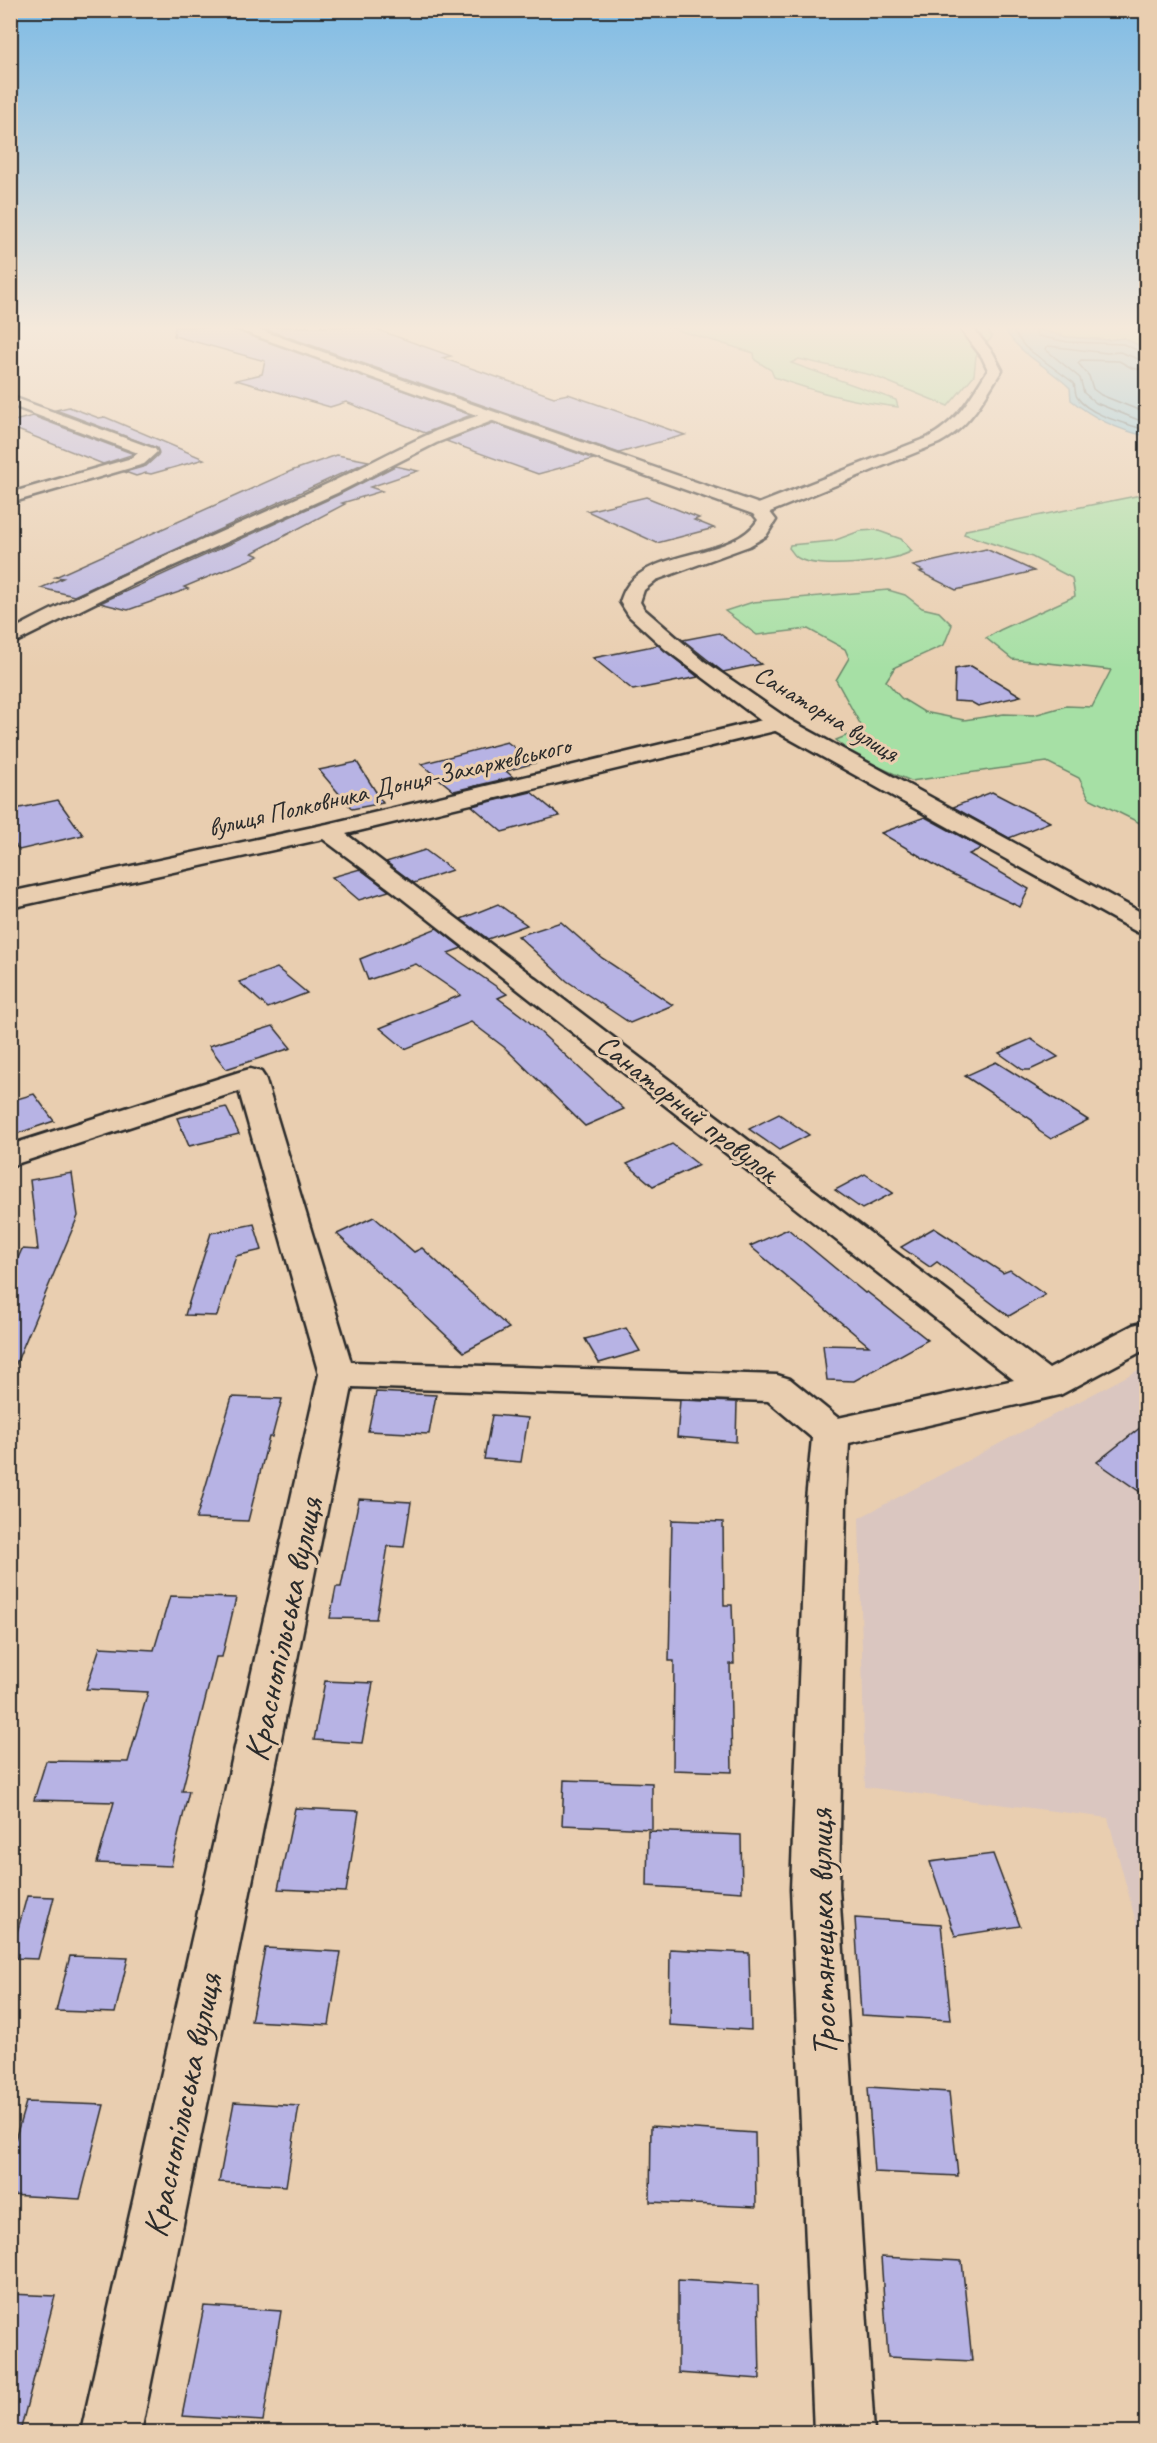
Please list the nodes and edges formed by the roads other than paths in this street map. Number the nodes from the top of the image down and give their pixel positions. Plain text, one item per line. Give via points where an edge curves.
1 (120, 441) edge
2 (428, 441) edge
3 (563, 441) edge
4 (927, 441) edge
5 (10, 498) edge
6 (759, 510) junction
7 (11, 639) edge
8 (779, 723) junction
9 (327, 831) junction
10 (10, 900) edge
11 (1146, 926) edge
12 (10, 1156) edge
13 (1146, 1334) edge
14 (337, 1374) junction
15 (1047, 1386) junction
16 (831, 1433) junction
17 (111, 2433) edge
18 (844, 2433) edge

1 - 5 street via 149,452 138,461
2 - 7 street
3 - 6 street
4 - 6 street
6 - 8 street, Санаторна вулиця via 767,520 761,532 659,572 635,589 629,603 658,635
8 - 9 street, вулиця Полковника Донця-Захаржевського
8 - 11 street, Санаторна вулиця
9 - 10 street, вулиця Полковника Донця-Захаржевського
9 - 15 street, Санаторний провулок
12 - 14 street, Краснопільська вулиця via 250,1078
13 - 15 street
14 - 16 street via 777,1388
14 - 17 street, Краснопільська вулиця
15 - 16 street
16 - 18 street, Тростянецька вулиця via 815,1889

